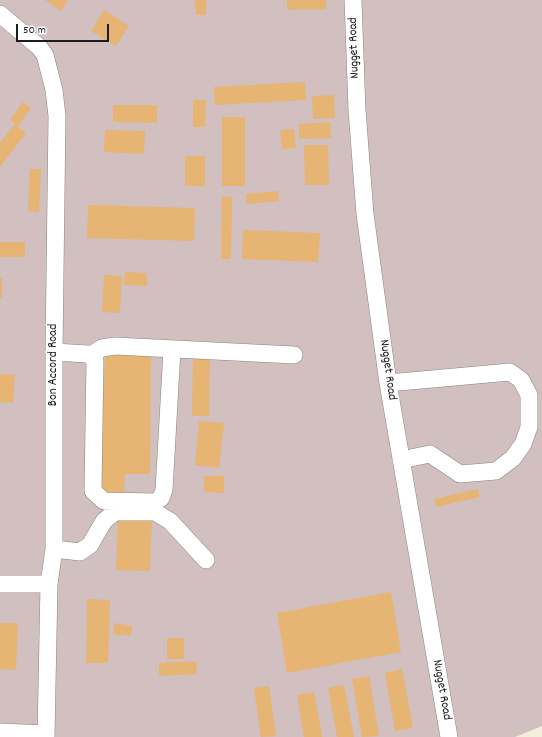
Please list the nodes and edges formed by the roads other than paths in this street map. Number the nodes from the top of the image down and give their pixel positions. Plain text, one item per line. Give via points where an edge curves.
1 (353, 0) edge
2 (0, 14) edge
3 (172, 350) junction
4 (54, 352) junction
5 (91, 355) junction
6 (294, 355) dead end
7 (388, 383) junction
8 (401, 460) junction
9 (54, 549) junction
10 (206, 560) dead end
11 (0, 584) edge
12 (49, 584) junction
13 (0, 732) edge
14 (46, 735) edge
15 (449, 737) edge

1 - 7 street, Nugget Road via 357,110 365,214
2 - 4 street, Bon Accord Road via 39,47 44,55 54,90 58,116
3 - 5 street via 115,346 102,348
3 - 5 street via 164,490 161,498 155,502 104,501 93,491 96,360
3 - 6 street
4 - 5 street
4 - 9 street, Bon Accord Road
7 - 8 street, Nugget Road
7 - 8 street via 510,372 521,380 528,395 529,427 523,444 513,458 496,471 460,474 430,454
8 - 15 street, Nugget Road
9 - 10 street via 80,552 90,545 104,521 115,512 154,512 170,521
9 - 12 street, Bon Accord Road
11 - 12 street
12 - 14 street, Bon Accord Road
13 - 14 street

